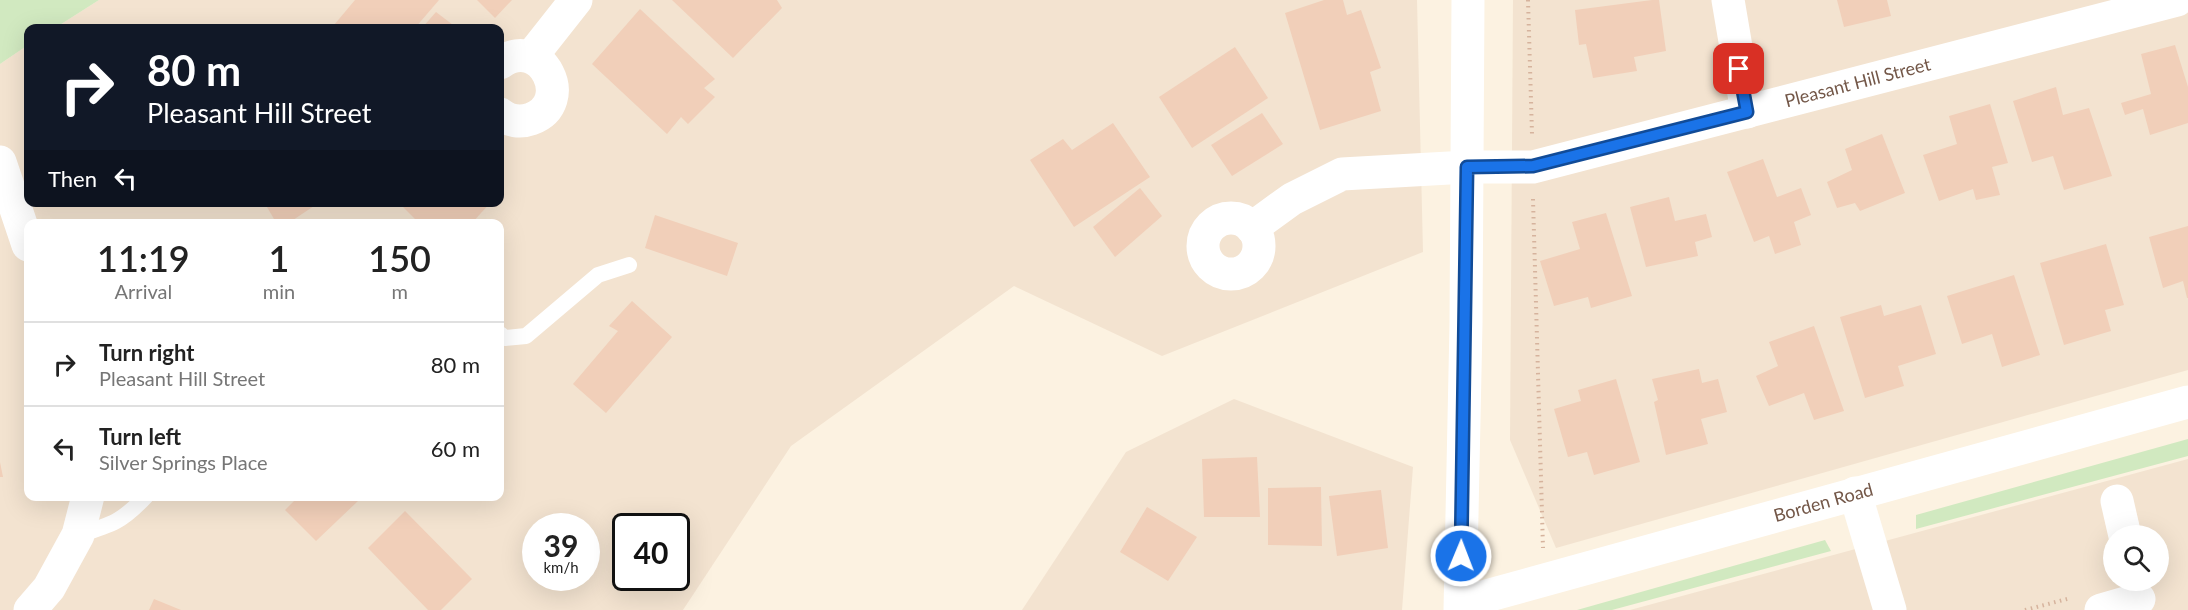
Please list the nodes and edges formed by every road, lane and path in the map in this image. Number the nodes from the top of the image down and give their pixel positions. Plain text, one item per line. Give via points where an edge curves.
1 (576, 0) edge
2 (1468, 0) edge
3 (1527, 0) edge
4 (1728, 0) edge
5 (2177, 0) edge
6 (2131, 6) edge
7 (515, 60) edge
8 (1747, 112) junction
9 (504, 116) edge
10 (0, 162) edge
11 (1533, 166) junction
12 (1467, 167) junction
13 (1252, 228) dead end
14 (24, 233) edge
15 (629, 265) dead end
16 (504, 337) edge
17 (2188, 402) edge
18 (1855, 493) junction
19 (87, 501) edge
20 (141, 501) edge
21 (2117, 501) dead end
22 (2122, 525) edge
23 (78, 535) junction
24 (1544, 580) junction
25 (2139, 597) edge
26 (1460, 607) edge
27 (30, 610) edge
28 (1890, 610) edge
29 (2101, 610) edge

1 - 7 street
2 - 12 street
3 - 11 path
4 - 8 street
5 - 6 street, Pleasant Hill Street
6 - 8 street, Pleasant Hill Street
7 - 9 street via 540,62 548,71 553,92 543,112 534,118 523,121
8 - 11 street, Pleasant Hill Street
10 - 14 street
11 - 12 street, Pleasant Hill Street
11 - 24 path
12 - 13 street, Pleasant Hill Street via 1342,174 1292,199
12 - 26 street
15 - 16 lane via 598,274 526,336
17 - 18 street, Borden Road
18 - 24 street, Borden Road
18 - 28 street
19 - 23 street
20 - 23 lane via 114,525
21 - 22 street
23 - 27 street via 49,588
24 - 26 street, Borden Road
25 - 29 street

